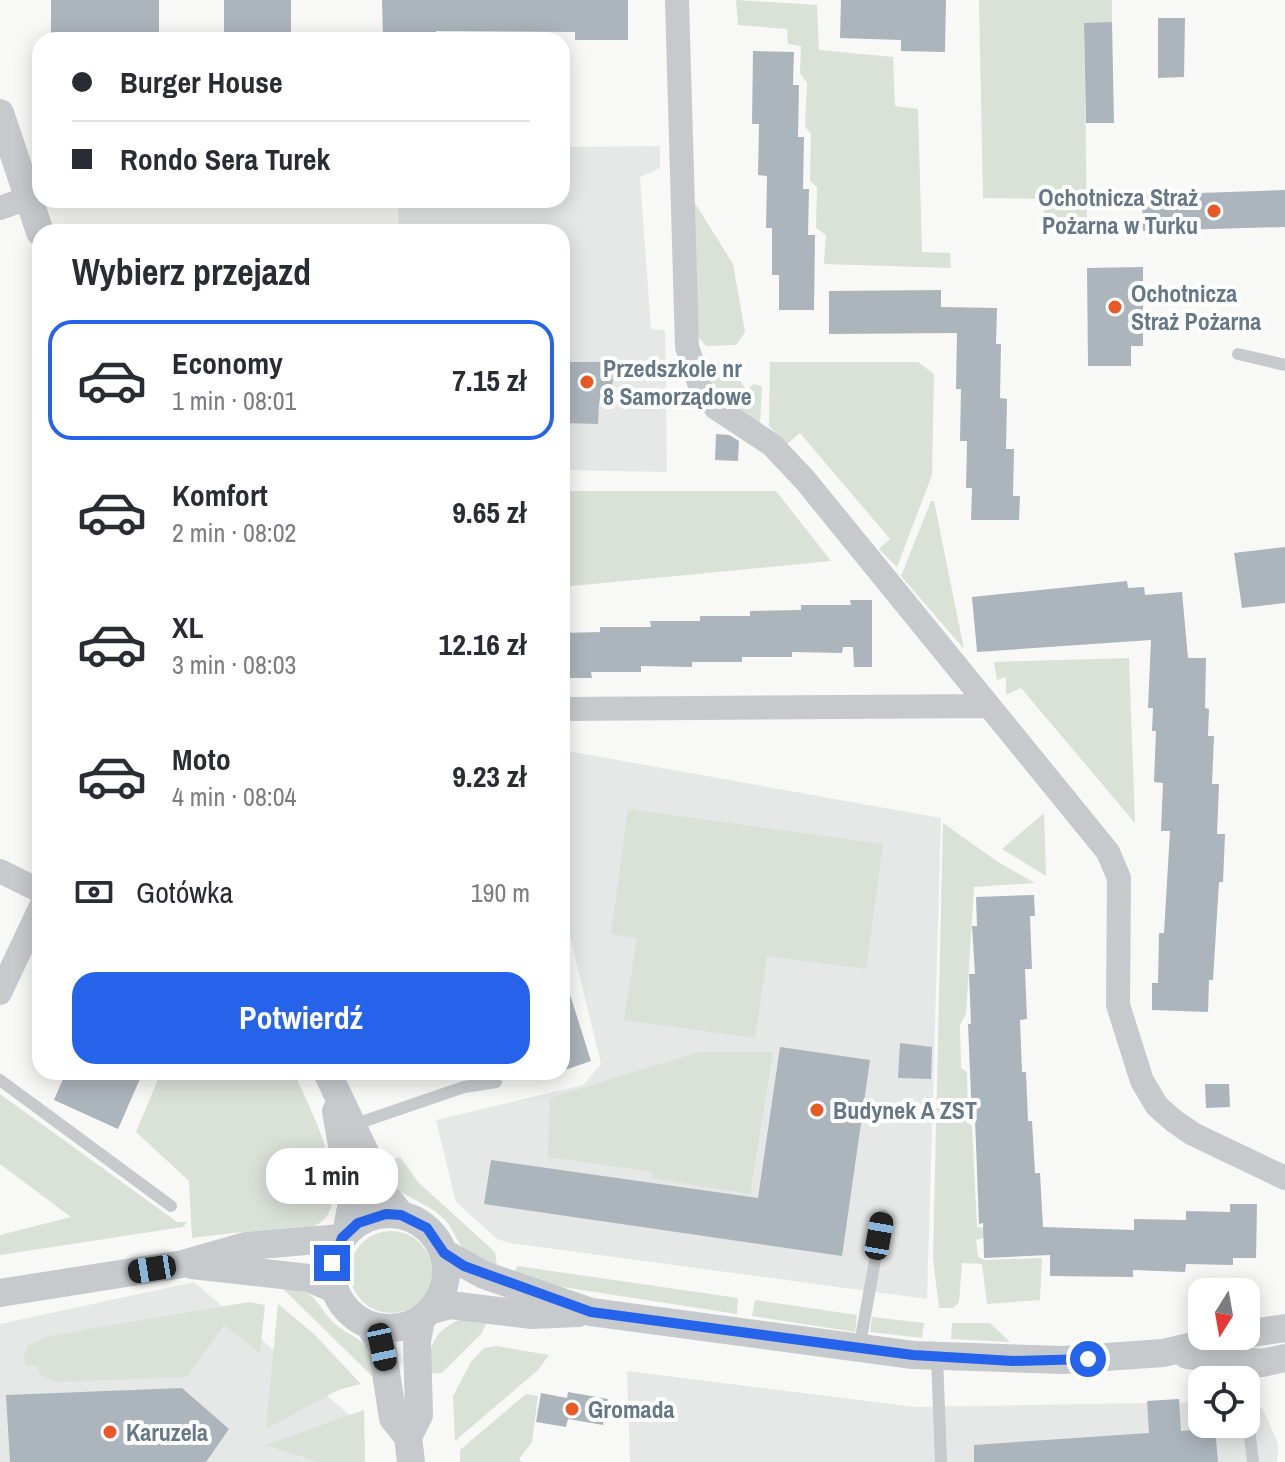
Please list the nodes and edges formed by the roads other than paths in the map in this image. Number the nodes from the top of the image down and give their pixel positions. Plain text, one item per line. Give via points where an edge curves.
1 (677, 0) edge
2 (0, 113) edge
3 (28, 198) junction
4 (0, 208) edge
5 (37, 224) edge
6 (1238, 354) dead end
7 (1285, 365) edge
8 (989, 706) junction
9 (570, 709) edge
10 (0, 871) edge
11 (32, 887) edge
12 (32, 925) edge
13 (0, 993) edge
14 (0, 1080) edge
15 (329, 1080) edge
16 (330, 1080) edge
17 (496, 1082) dead end
18 (353, 1125) junction
19 (1285, 1178) edge
20 (171, 1206) dead end
21 (401, 1215) junction
22 (883, 1216) dead end
23 (344, 1235) junction
24 (444, 1253) junction
25 (183, 1264) junction
26 (334, 1289) junction
27 (0, 1293) edge
28 (591, 1312) junction
29 (426, 1315) junction
30 (370, 1326) junction
31 (1285, 1328) edge
32 (859, 1349) junction
33 (1242, 1352) edge
34 (937, 1357) junction
35 (1285, 1358) edge
36 (1250, 1438) edge
37 (410, 1455) edge
38 (941, 1462) edge
39 (1253, 1462) edge

1 - 8 street via 687,347 701,389 716,408 772,445 805,480
2 - 3 street
3 - 4 street
3 - 5 street
6 - 7 lane
8 - 9 street
8 - 19 street via 1116,865 1118,1005 1142,1081 1157,1106 1193,1134
10 - 11 street
12 - 13 street
14 - 20 lane
15 - 23 street via 352,1203
16 - 18 street
17 - 18 lane via 464,1087
18 - 21 street via 385,1195
21 - 23 street via 371,1217
21 - 24 street via 427,1228
22 - 32 lane
23 - 25 street via 246,1246
23 - 26 street via 332,1263
24 - 28 street via 484,1275
24 - 29 street via 446,1283
25 - 26 street via 309,1278
25 - 27 street
26 - 30 street via 348,1312
28 - 29 street via 532,1315 450,1305
28 - 32 street
29 - 30 street via 396,1329
29 - 37 street via 417,1340 419,1415
30 - 37 street via 382,1347 393,1418
31 - 33 street
32 - 34 street
33 - 34 street via 1063,1360
33 - 35 street via 1262,1363
34 - 38 lane
36 - 39 lane

